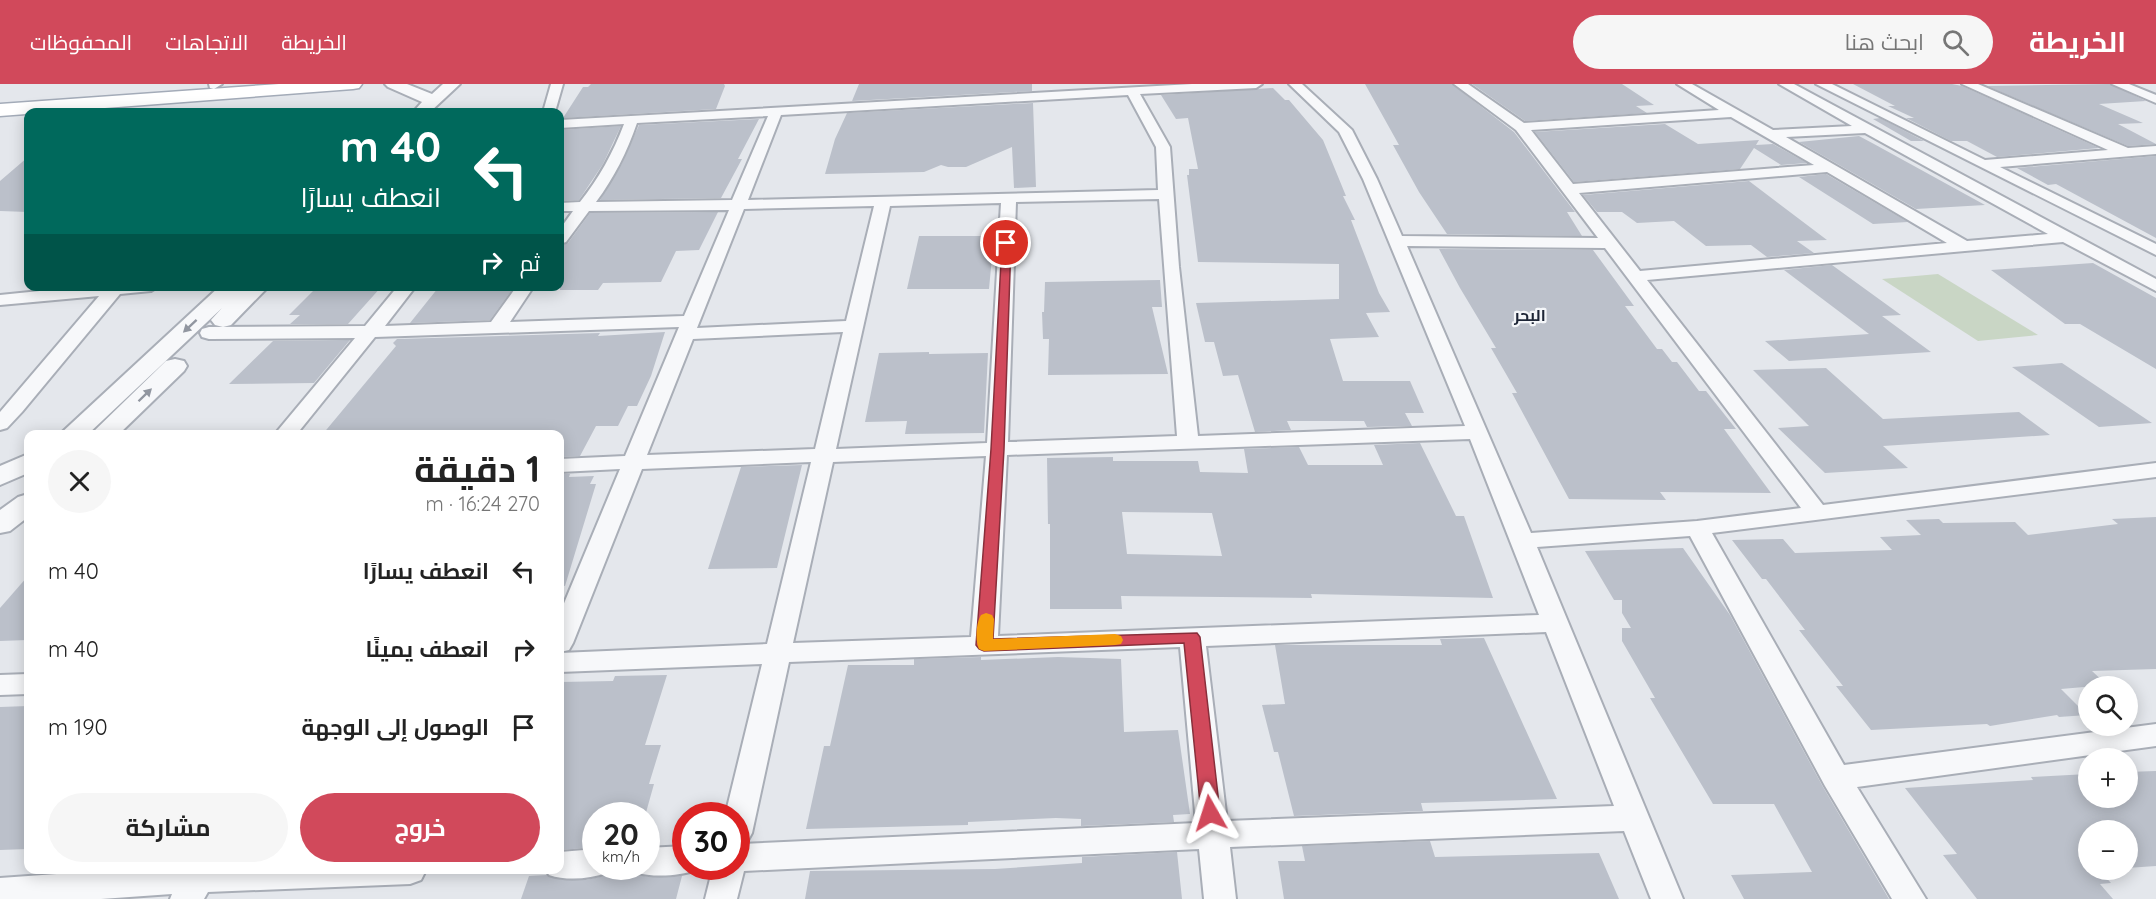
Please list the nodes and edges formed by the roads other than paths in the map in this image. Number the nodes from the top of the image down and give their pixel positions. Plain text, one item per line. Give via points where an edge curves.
1 (219, 84) edge
2 (353, 84) edge
3 (393, 84) edge
4 (452, 84) edge
5 (470, 84) edge
6 (557, 84) edge
7 (987, 84) edge
8 (1256, 84) edge
9 (1295, 84) edge
10 (1460, 84) edge
11 (1683, 84) edge
12 (1785, 84) edge
13 (1822, 84) edge
14 (1968, 84) edge
15 (2118, 84) edge
16 (1132, 91) junction
17 (992, 99) junction
18 (2156, 99) edge
19 (0, 100) edge
20 (39, 108) edge
21 (431, 108) edge
22 (432, 108) edge
23 (433, 108) edge
24 (550, 108) edge
25 (24, 109) edge
26 (0, 111) edge
27 (776, 112) junction
28 (1732, 112) junction
29 (632, 120) junction
30 (564, 124) edge
31 (1521, 127) junction
32 (1866, 129) junction
33 (1773, 134) junction
34 (2156, 150) edge
35 (2127, 153) junction
36 (1984, 164) junction
37 (1829, 168) junction
38 (1570, 189) junction
39 (1166, 194) junction
40 (1009, 197) junction
41 (883, 201) junction
42 (738, 205) junction
43 (583, 206) junction
44 (564, 207) edge
45 (564, 233) edge
46 (2063, 237) junction
47 (1397, 241) junction
48 (1610, 243) junction
49 (1963, 245) junction
50 (2156, 250) edge
51 (1635, 276) junction
52 (2156, 286) edge
53 (103, 291) edge
54 (113, 291) edge
55 (227, 291) edge
56 (253, 291) edge
57 (404, 291) edge
58 (522, 291) edge
59 (0, 300) edge
60 (854, 326) junction
61 (496, 328) junction
62 (689, 328) junction
63 (370, 332) junction
64 (209, 333) junction
65 (0, 424) edge
66 (77, 430) edge
67 (108, 430) edge
68 (289, 430) edge
69 (1478, 432) junction
70 (1188, 442) junction
71 (997, 449) junction
72 (825, 455) junction
73 (634, 462) junction
74 (24, 464) edge
75 (564, 465) edge
76 (2156, 470) edge
77 (0, 477) edge
78 (24, 506) edge
79 (1817, 513) junction
80 (0, 525) edge
81 (1696, 528) junction
82 (1523, 541) junction
83 (1556, 623) junction
84 (564, 634) edge
85 (1192, 637) junction
86 (984, 645) junction
87 (778, 654) junction
88 (564, 662) edge
89 (24, 684) edge
90 (0, 685) edge
91 (2156, 735) edge
92 (1836, 778) junction
93 (743, 802) edge
94 (1634, 818) junction
95 (1213, 835) junction
96 (750, 857) edge
97 (582, 864) edge
98 (564, 865) edge
99 (339, 874) edge
100 (726, 880) edge
101 (197, 882) edge
102 (0, 892) edge
103 (721, 899) edge
104 (1220, 899) edge
105 (1667, 899) edge
106 (1910, 899) edge

1 - 19 main road
2 - 20 main road
3 - 21 street via 425,96
4 - 22 street
5 - 23 street
6 - 24 street
7 - 17 street
8 - 16 street
9 - 47 street via 1345,130
10 - 31 street
11 - 28 street
12 - 32 street
13 - 36 street
14 - 35 street
15 - 18 street
16 - 17 street
16 - 39 street via 1163,147
17 - 27 street
25 - 26 main road
27 - 29 street
27 - 42 street
28 - 31 street
28 - 33 street
29 - 30 street
29 - 43 street via 603,182
31 - 38 street
32 - 33 street
32 - 46 street
33 - 37 street
34 - 35 street
35 - 36 street
36 - 50 street
37 - 38 street
37 - 49 street
38 - 48 street
39 - 40 street
39 - 70 street
40 - 41 street
40 - 71 street
41 - 42 street
41 - 60 street
42 - 43 street
42 - 62 street
43 - 44 street
43 - 45 street
46 - 49 street
46 - 52 street
47 - 48 street
47 - 69 street
48 - 51 street
49 - 51 street
51 - 79 street
53 - 59 street
54 - 65 street via 74,333 35,388
55 -> 66 street
56 - 64 street
57 - 63 street
58 - 61 street
60 - 62 street
60 - 72 street
61 - 62 street
61 - 63 street
62 - 73 street
63 - 64 street
63 - 68 street
67 -> 64 street
69 - 70 street
69 - 82 street
70 - 71 street
71 - 72 street
71 - 86 street
72 - 73 street
72 - 87 street
73 - 75 street
73 - 84 street
74 - 77 street
76 - 79 street
78 - 80 street
79 - 81 street
81 - 82 street
81 - 92 street
82 - 83 street
83 - 85 street
83 - 94 street
85 - 86 street
85 - 95 street
86 - 87 street
87 - 88 street
87 - 93 street
89 - 90 street
91 - 92 street
92 - 106 street
94 - 95 street
94 - 105 street
95 - 96 street
95 - 104 street
97 - 98 street
99 - 101 street
100 - 103 street
101 - 102 street

